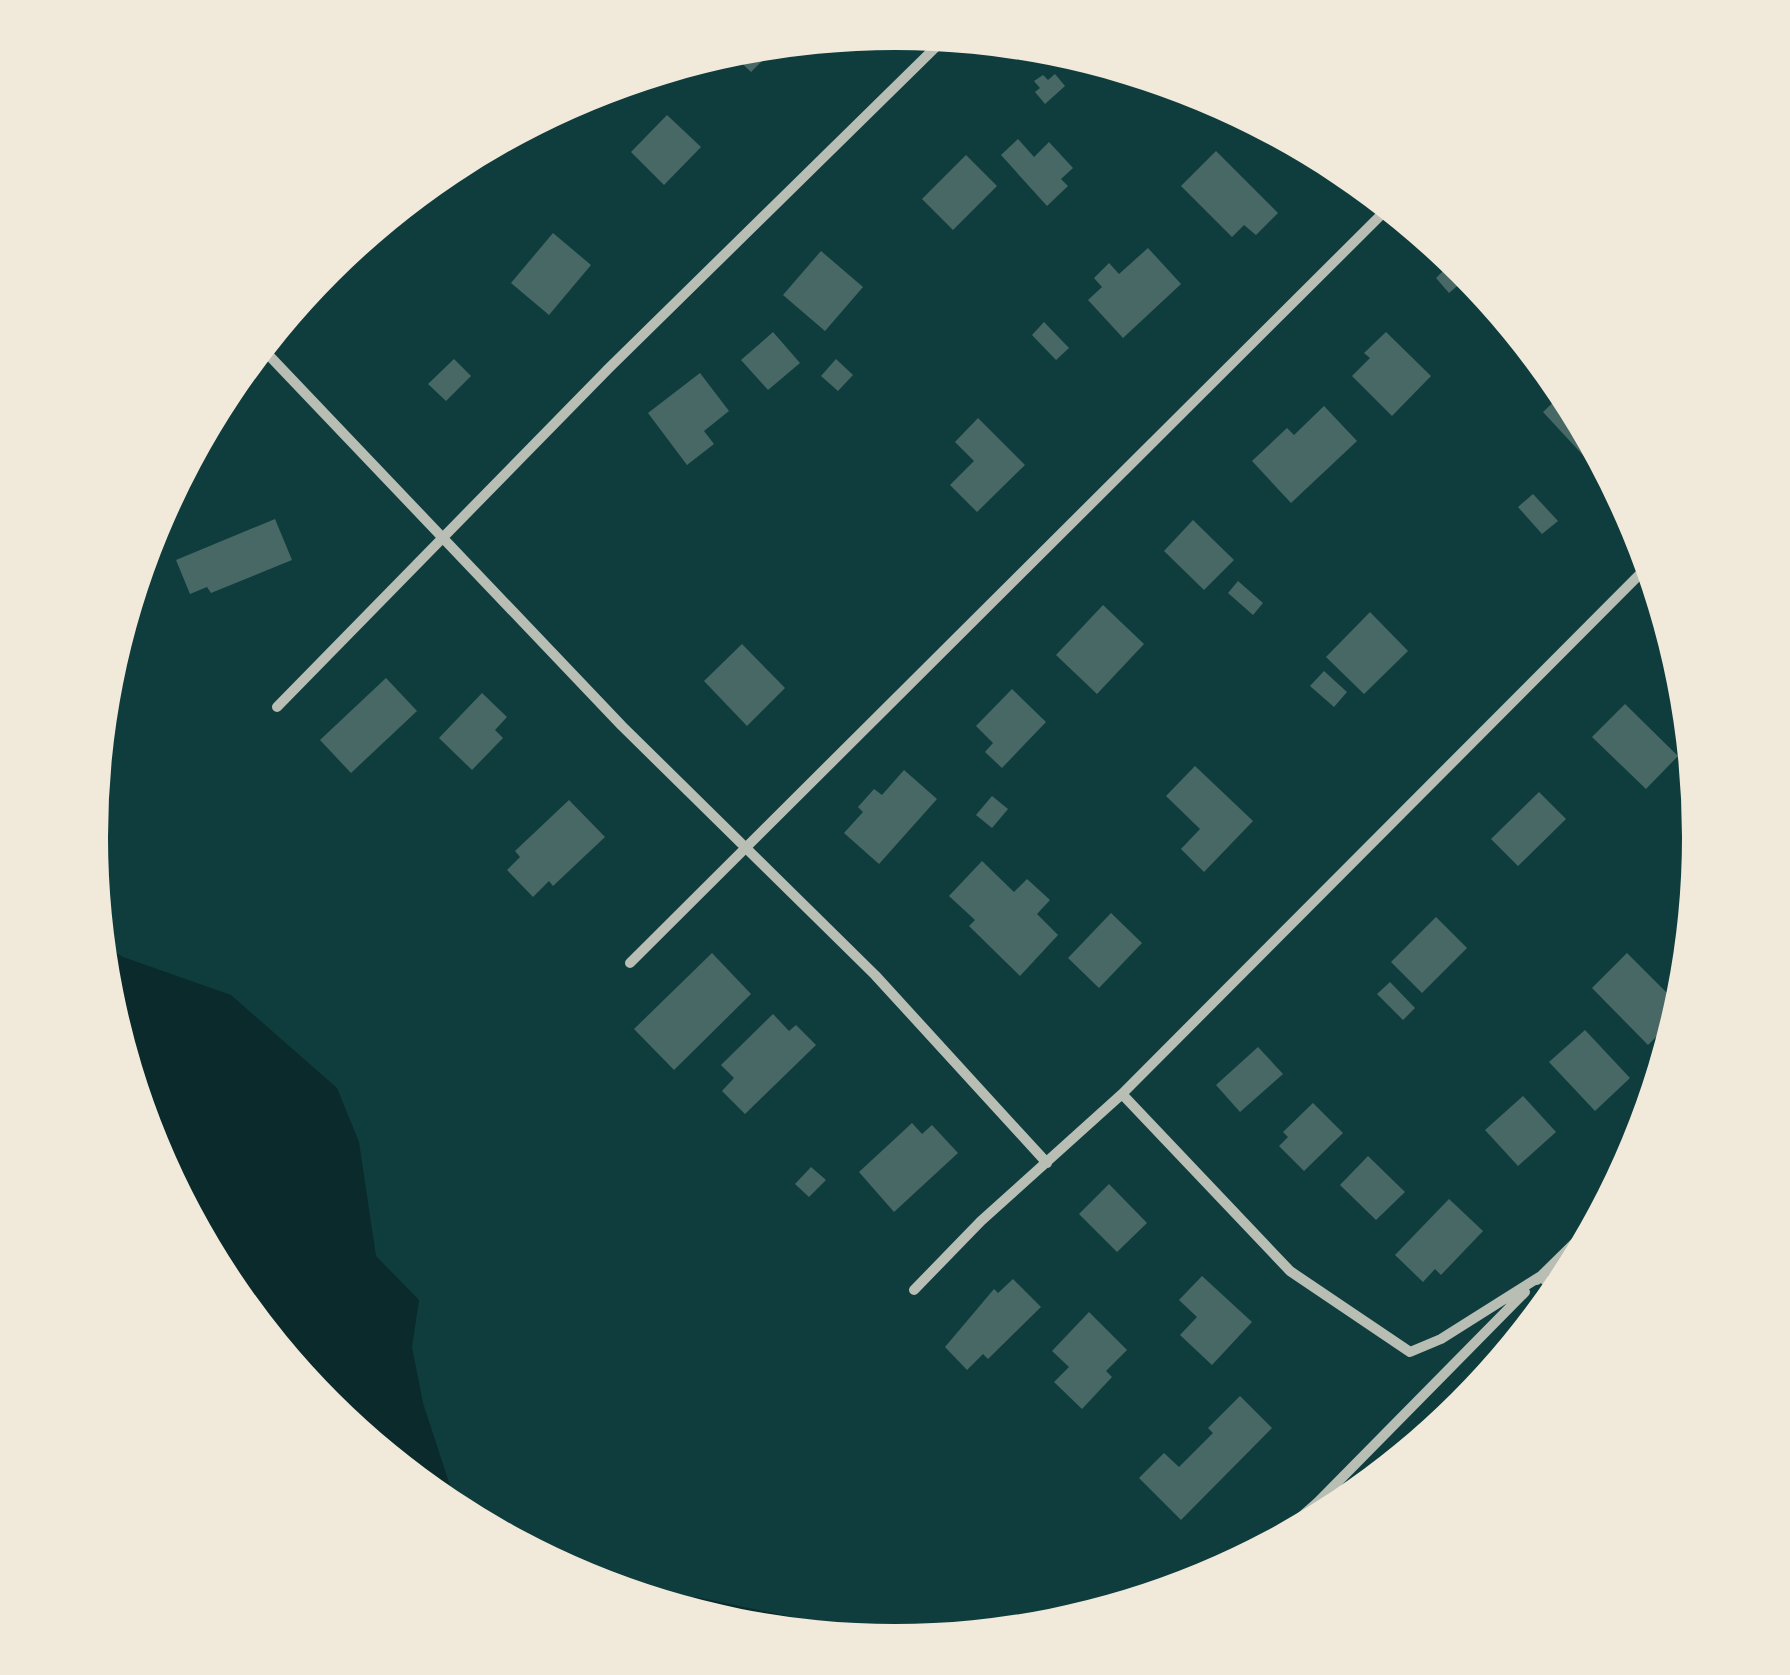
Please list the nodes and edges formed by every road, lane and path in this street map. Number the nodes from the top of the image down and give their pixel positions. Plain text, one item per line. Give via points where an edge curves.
1 (932, 51) edge
2 (1379, 217) edge
3 (271, 357) edge
4 (444, 536) junction
5 (1638, 577) edge
6 (276, 707) dead end
7 (745, 845) junction
8 (630, 964) dead end
9 (1122, 1094) junction
10 (1048, 1163) junction
11 (1562, 1255) edge
12 (1541, 1276) junction
13 (1546, 1281) edge
14 (914, 1290) dead end
15 (1316, 1502) edge

1 - 4 street
2 - 7 street
3 - 4 street
4 - 6 street
4 - 7 street via 622,726
5 - 9 street
7 - 8 street
7 - 10 street
9 - 10 street
9 - 12 street via 1290,1271 1410,1352
10 - 14 street
11 - 12 street
12 - 13 street
12 - 15 street

